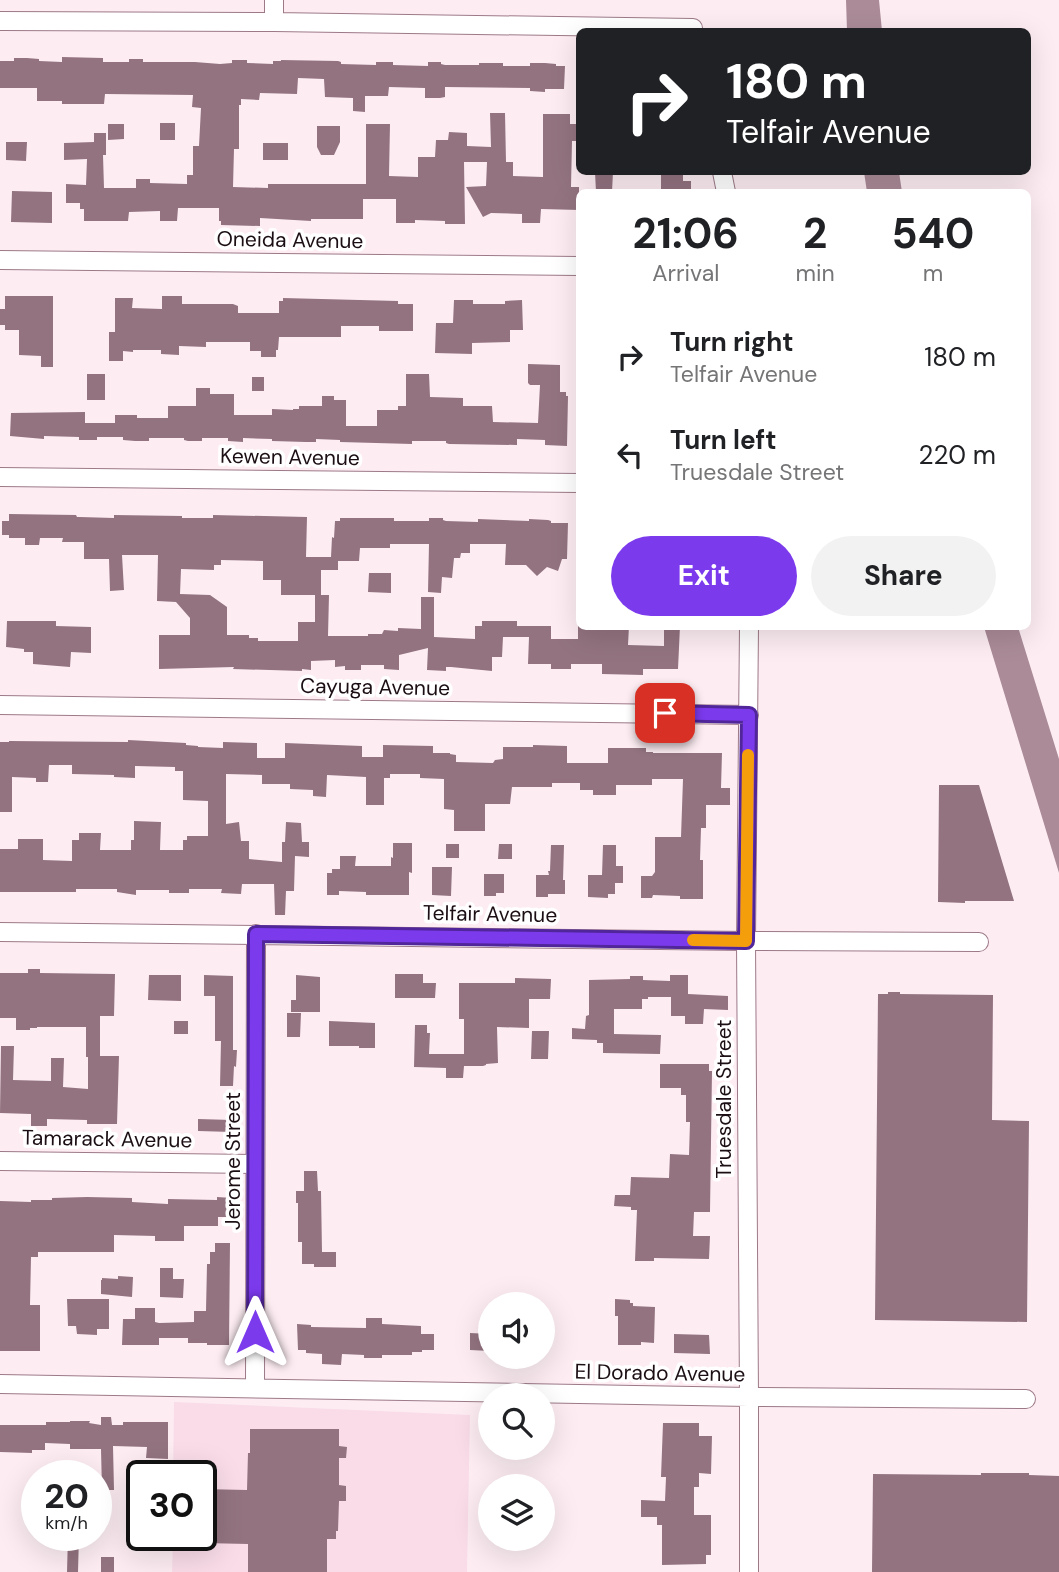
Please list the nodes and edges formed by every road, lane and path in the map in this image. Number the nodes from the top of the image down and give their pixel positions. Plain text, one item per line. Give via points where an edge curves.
1 (274, 0) edge
2 (0, 21) edge
3 (274, 22) junction
4 (588, 28) edge
5 (0, 260) edge
6 (576, 266) edge
7 (0, 477) edge
8 (576, 483) edge
9 (749, 630) edge
10 (0, 705) edge
11 (749, 715) junction
12 (0, 932) edge
13 (256, 934) junction
14 (746, 941) junction
15 (979, 942) dead end
16 (0, 1161) edge
17 (255, 1164) junction
18 (0, 1384) edge
19 (255, 1388) junction
20 (750, 1397) junction
21 (1026, 1399) dead end
22 (749, 1572) edge

1 - 3 street
2 - 3 street
3 - 4 street
5 - 6 street, Oneida Avenue
7 - 8 street, Kewen Avenue
9 - 11 street, Truesdale Street
10 - 11 street, Cayuga Avenue
11 - 14 street, Truesdale Street
12 - 13 street, Telfair Avenue
13 - 14 street, Telfair Avenue
13 - 17 street, Jerome Street
14 - 15 street, Telfair Avenue
14 - 20 street, Truesdale Street
16 - 17 street, Tamarack Avenue
17 - 19 street, Jerome Street
18 - 19 street, El Dorado Avenue
19 - 20 street, El Dorado Avenue
20 - 21 street, El Dorado Avenue
20 - 22 street, Truesdale Street

